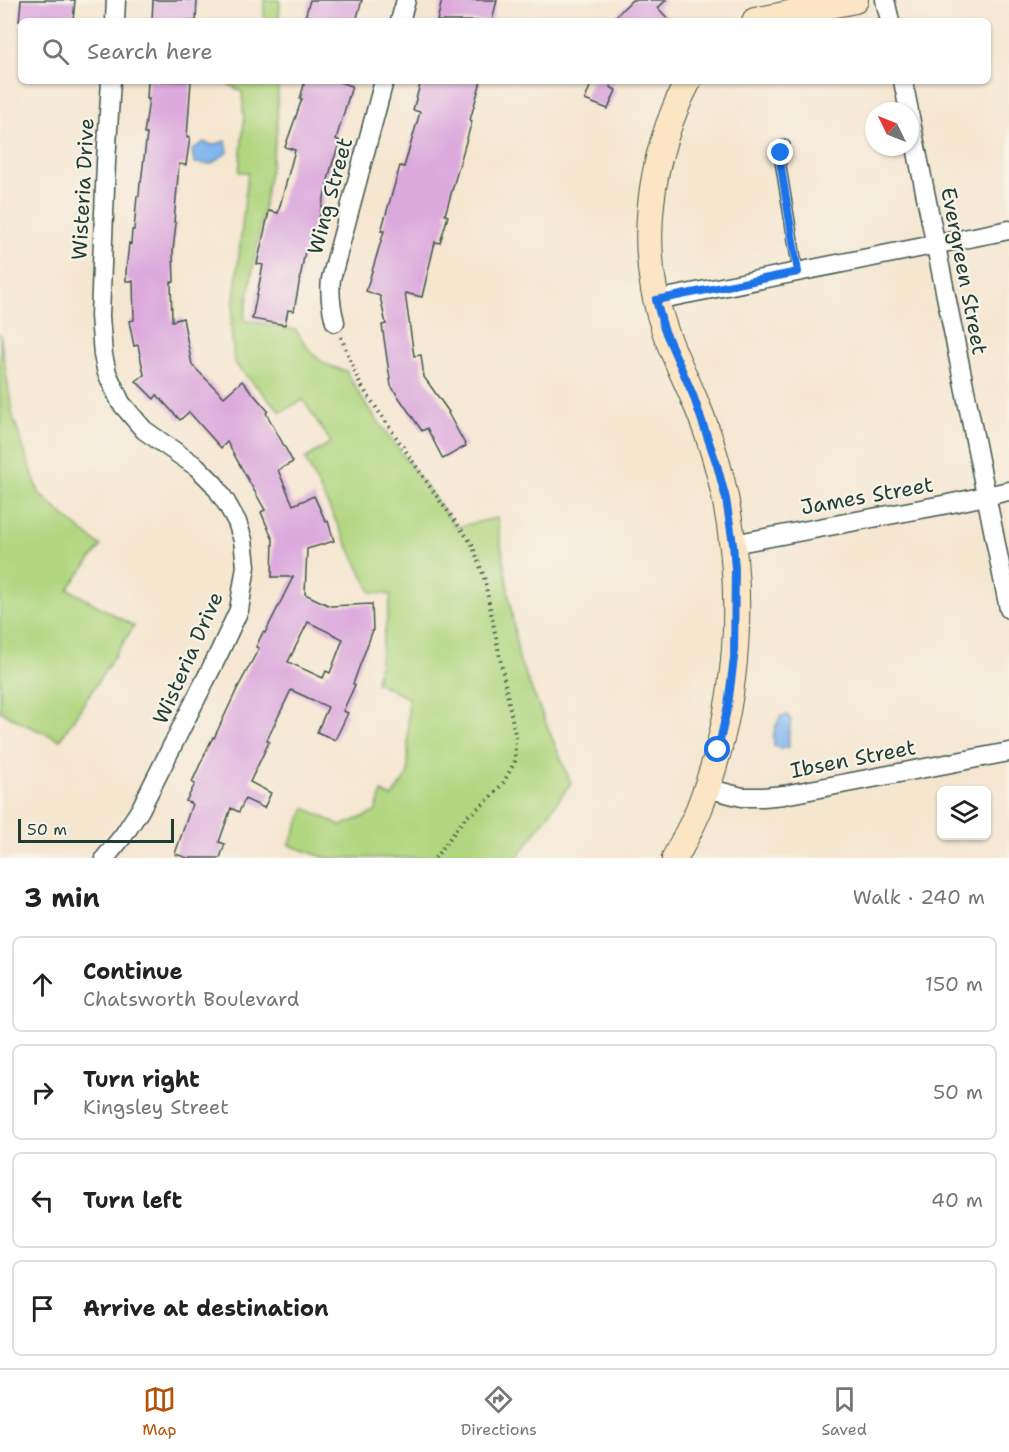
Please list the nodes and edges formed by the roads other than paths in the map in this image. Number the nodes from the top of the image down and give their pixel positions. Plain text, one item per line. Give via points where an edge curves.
1 (116, 0) edge
2 (406, 0) edge
3 (855, 0) edge
4 (885, 0) edge
5 (115, 18) edge
6 (401, 18) edge
7 (769, 18) edge
8 (889, 18) edge
9 (111, 84) edge
10 (383, 84) edge
11 (686, 84) edge
12 (904, 84) edge
13 (907, 102) edge
14 (785, 145) dead end
15 (918, 156) edge
16 (1009, 230) edge
17 (936, 245) junction
18 (798, 272) junction
19 (656, 300) junction
20 (335, 322) road end
21 (1009, 491) edge
22 (986, 497) junction
23 (733, 544) junction
24 (1009, 609) edge
25 (1009, 752) edge
26 (706, 788) junction
27 (105, 858) edge
28 (675, 858) edge

1 - 5 street
2 - 6 street
3 - 7 main road
4 - 8 street
9 - 27 street, Wisteria Drive via 100,316 107,373 121,403 144,430 197,467 214,484 237,522 246,566 239,610 219,653 140,810
10 - 20 street, Wing Street via 331,279 330,305
11 - 19 main road via 662,142 653,187 649,245
12 - 13 street
14 - 18 lane via 780,161
15 - 17 street, Evergreen Street
16 - 17 street
17 - 18 street
17 - 22 street, Evergreen Street
18 - 19 street
19 - 23 main road via 717,465
21 - 22 street, James Street
22 - 23 street, James Street
22 - 24 street, Evergreen Street
23 - 26 main road via 734,658 728,705
25 - 26 street, Ibsen Street via 763,798
26 - 28 main road

